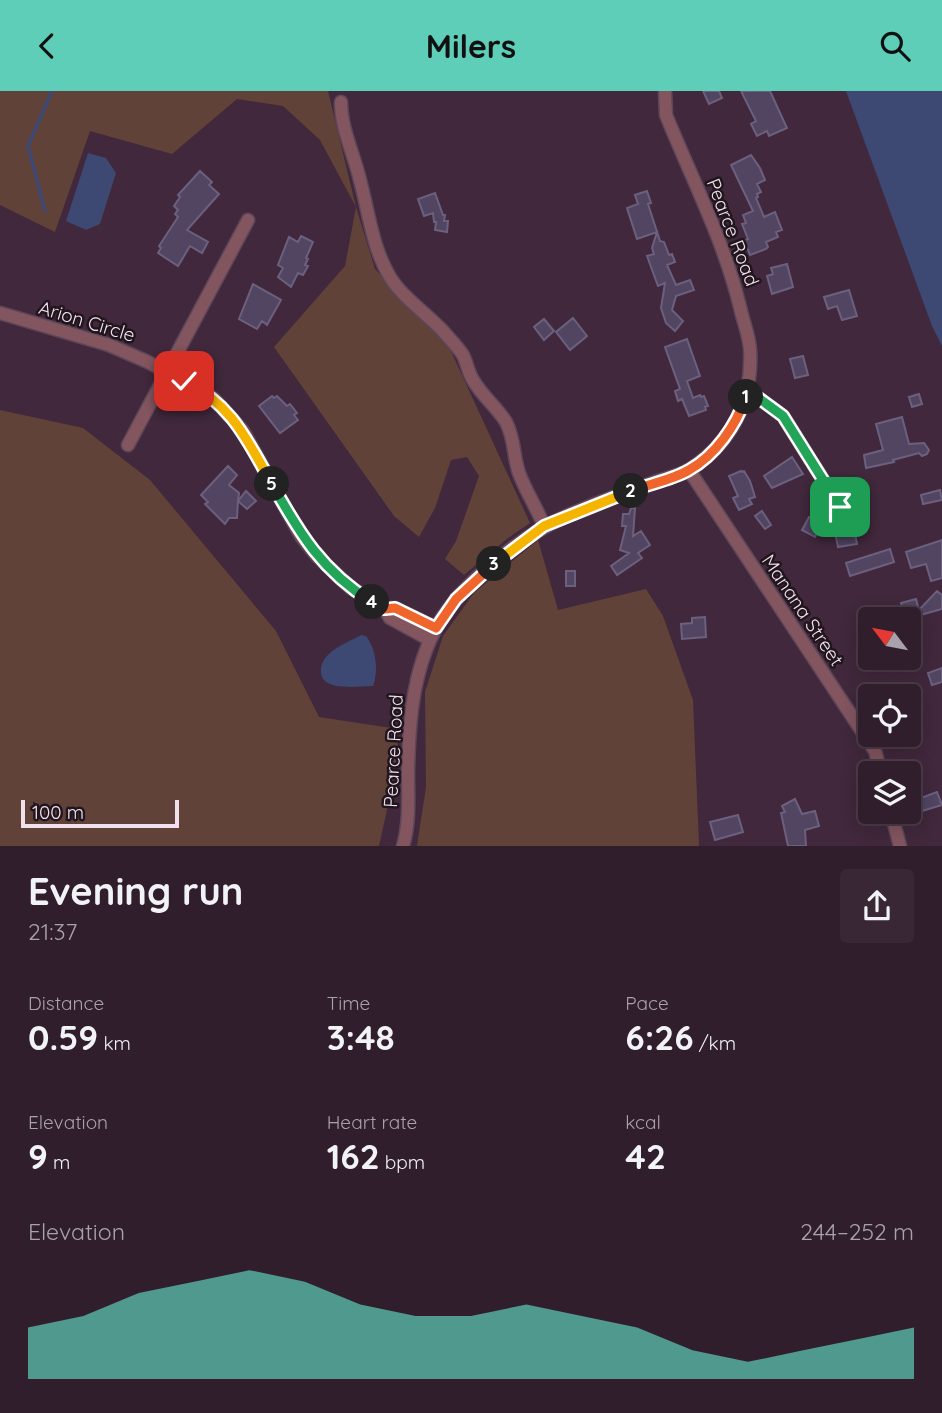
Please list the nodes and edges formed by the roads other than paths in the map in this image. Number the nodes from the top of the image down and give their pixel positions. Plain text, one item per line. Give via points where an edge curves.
1 (665, 91) edge
2 (341, 102) dead end
3 (248, 220) dead end
4 (0, 313) edge
5 (168, 373) junction
6 (749, 391) junction
7 (128, 445) dead end
8 (689, 470) junction
9 (840, 507) dead end
10 (544, 526) junction
11 (385, 609) junction
12 (436, 628) junction
13 (430, 640) junction
14 (878, 761) edge
15 (894, 824) edge
16 (403, 846) edge
17 (900, 846) edge

1 - 6 street, Pearce Road via 666,115 731,271 750,347
2 - 10 street via 380,257 391,279 463,356 485,398 498,409 513,437 518,469
3 - 5 street
4 - 5 street, Arion Circle via 109,345
5 - 7 street
5 - 11 street, Arion Circle via 213,398 230,414 301,536 331,571
6 - 8 street, Pearce Road via 738,419 716,448
6 - 9 street via 783,416
8 - 10 street, Pearce Road
8 - 14 street, Manana Street
10 - 12 street, Pearce Road via 468,586
11 - 12 street, Arion Circle via 395,608
11 - 13 street, Arion Circle via 390,618
12 - 13 street, Pearce Road
13 - 16 street, Pearce Road via 412,703 408,827
15 - 17 street

